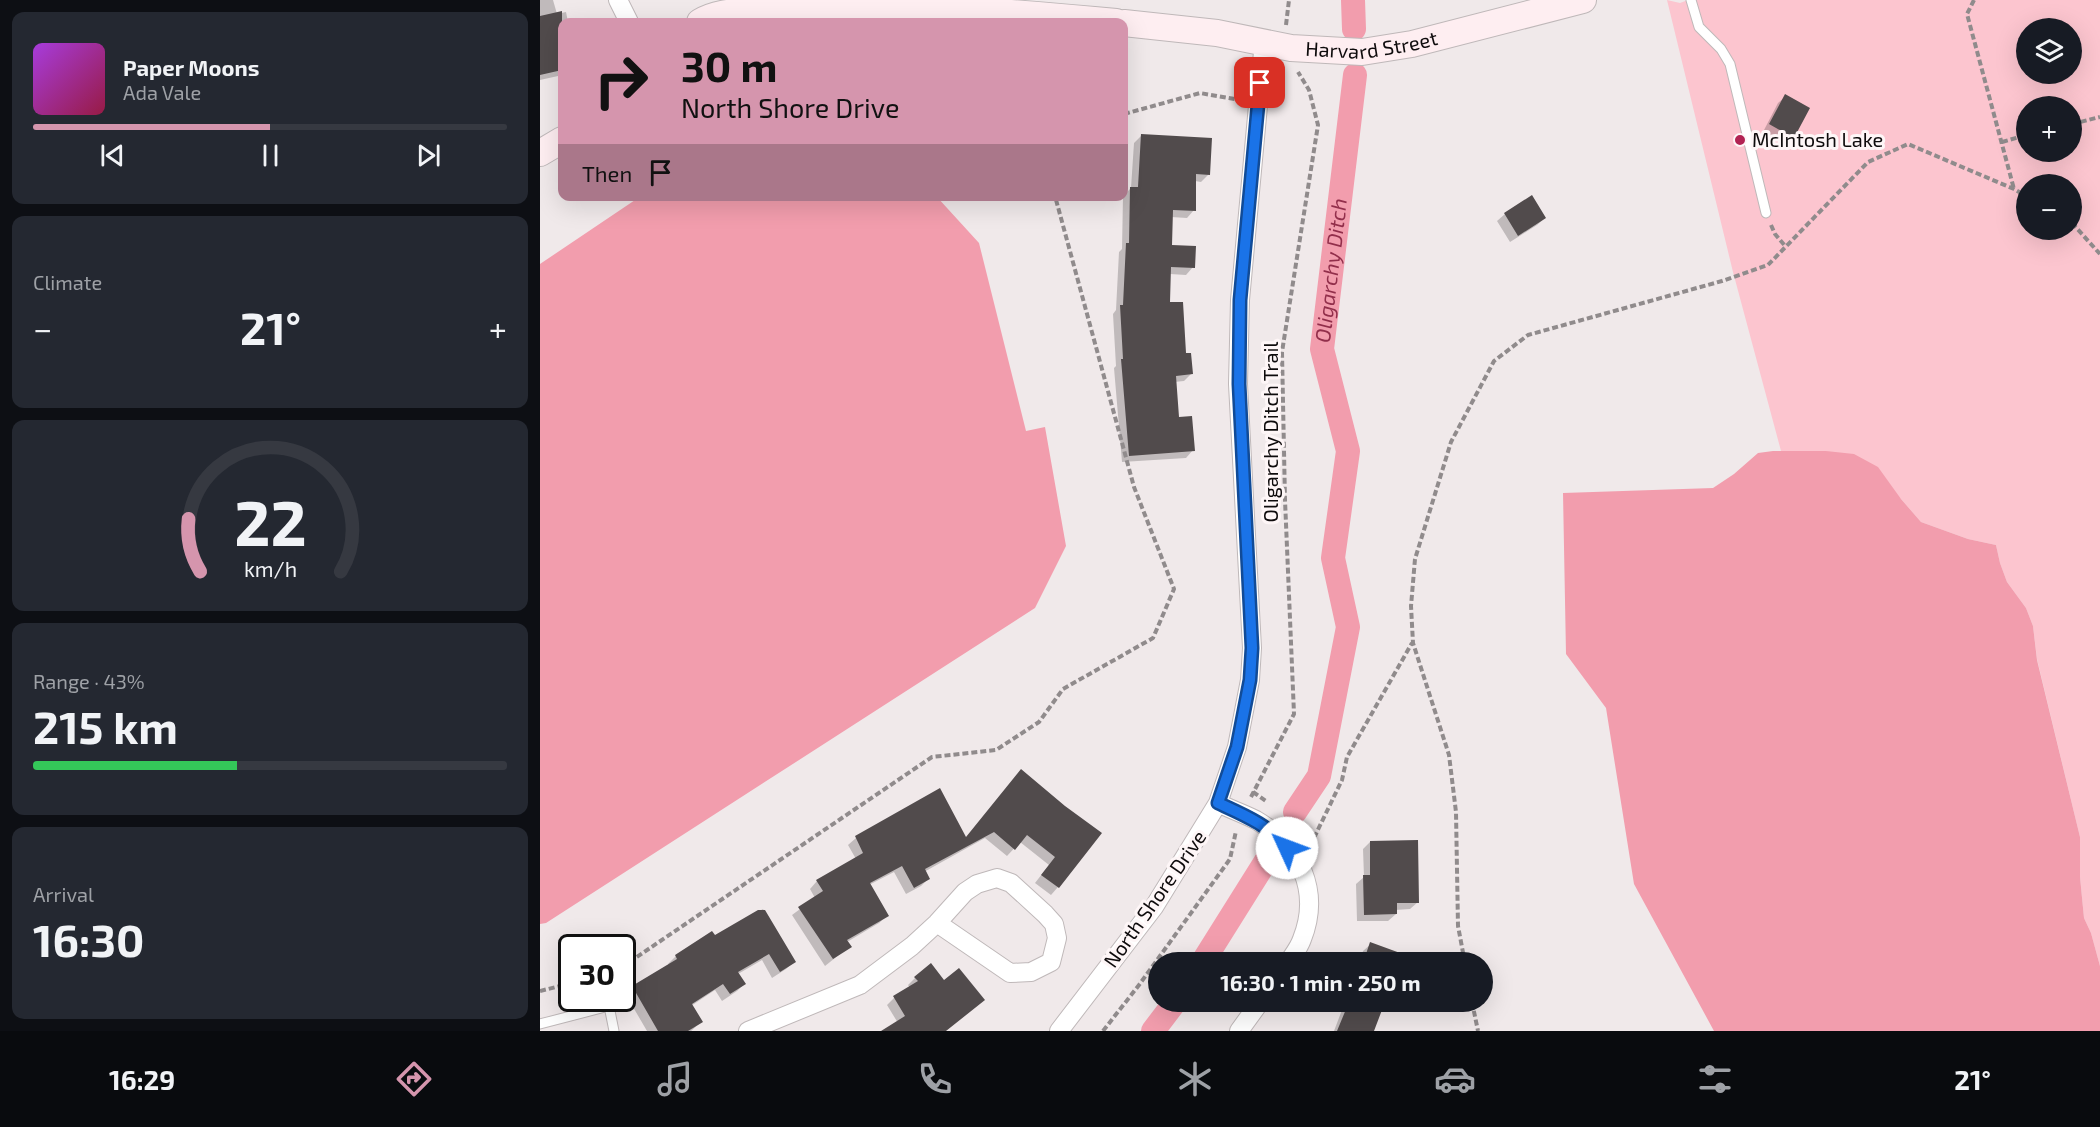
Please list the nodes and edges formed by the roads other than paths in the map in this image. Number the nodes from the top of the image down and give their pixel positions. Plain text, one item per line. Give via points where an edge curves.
1 (618, 0) edge
2 (1583, 0) edge
3 (1691, 0) edge
4 (627, 18) edge
5 (706, 18) edge
6 (1075, 18) edge
7 (1128, 23) edge
8 (1264, 41) junction
9 (558, 142) edge
10 (540, 153) edge
11 (1766, 213) road end
12 (1218, 803) junction
13 (938, 923) junction
14 (1295, 952) edge
15 (1253, 1012) edge
16 (540, 1024) edge
17 (614, 1031) edge
18 (748, 1031) edge
19 (1059, 1031) edge
20 (1239, 1031) edge

1 - 4 street
2 - 8 street, Harvard Street via 1373,51 1291,48
3 - 11 lane via 1699,27 1730,64
5 - 6 street via 774,7 854,2
7 - 8 street, Harvard Street
8 - 12 street, North Shore Drive via 1240,300 1239,384 1252,648 1237,747
9 - 10 street
12 - 14 street via 1256,821 1278,837 1297,859 1307,879 1310,914
12 - 19 street, North Shore Drive via 1154,907
13 - 13 street via 965,892 997,878 1011,883 1054,924 1056,938 1051,962 1031,972 1010,973
13 - 18 street via 860,986
15 - 20 street
16 - 17 lane via 609,1006

